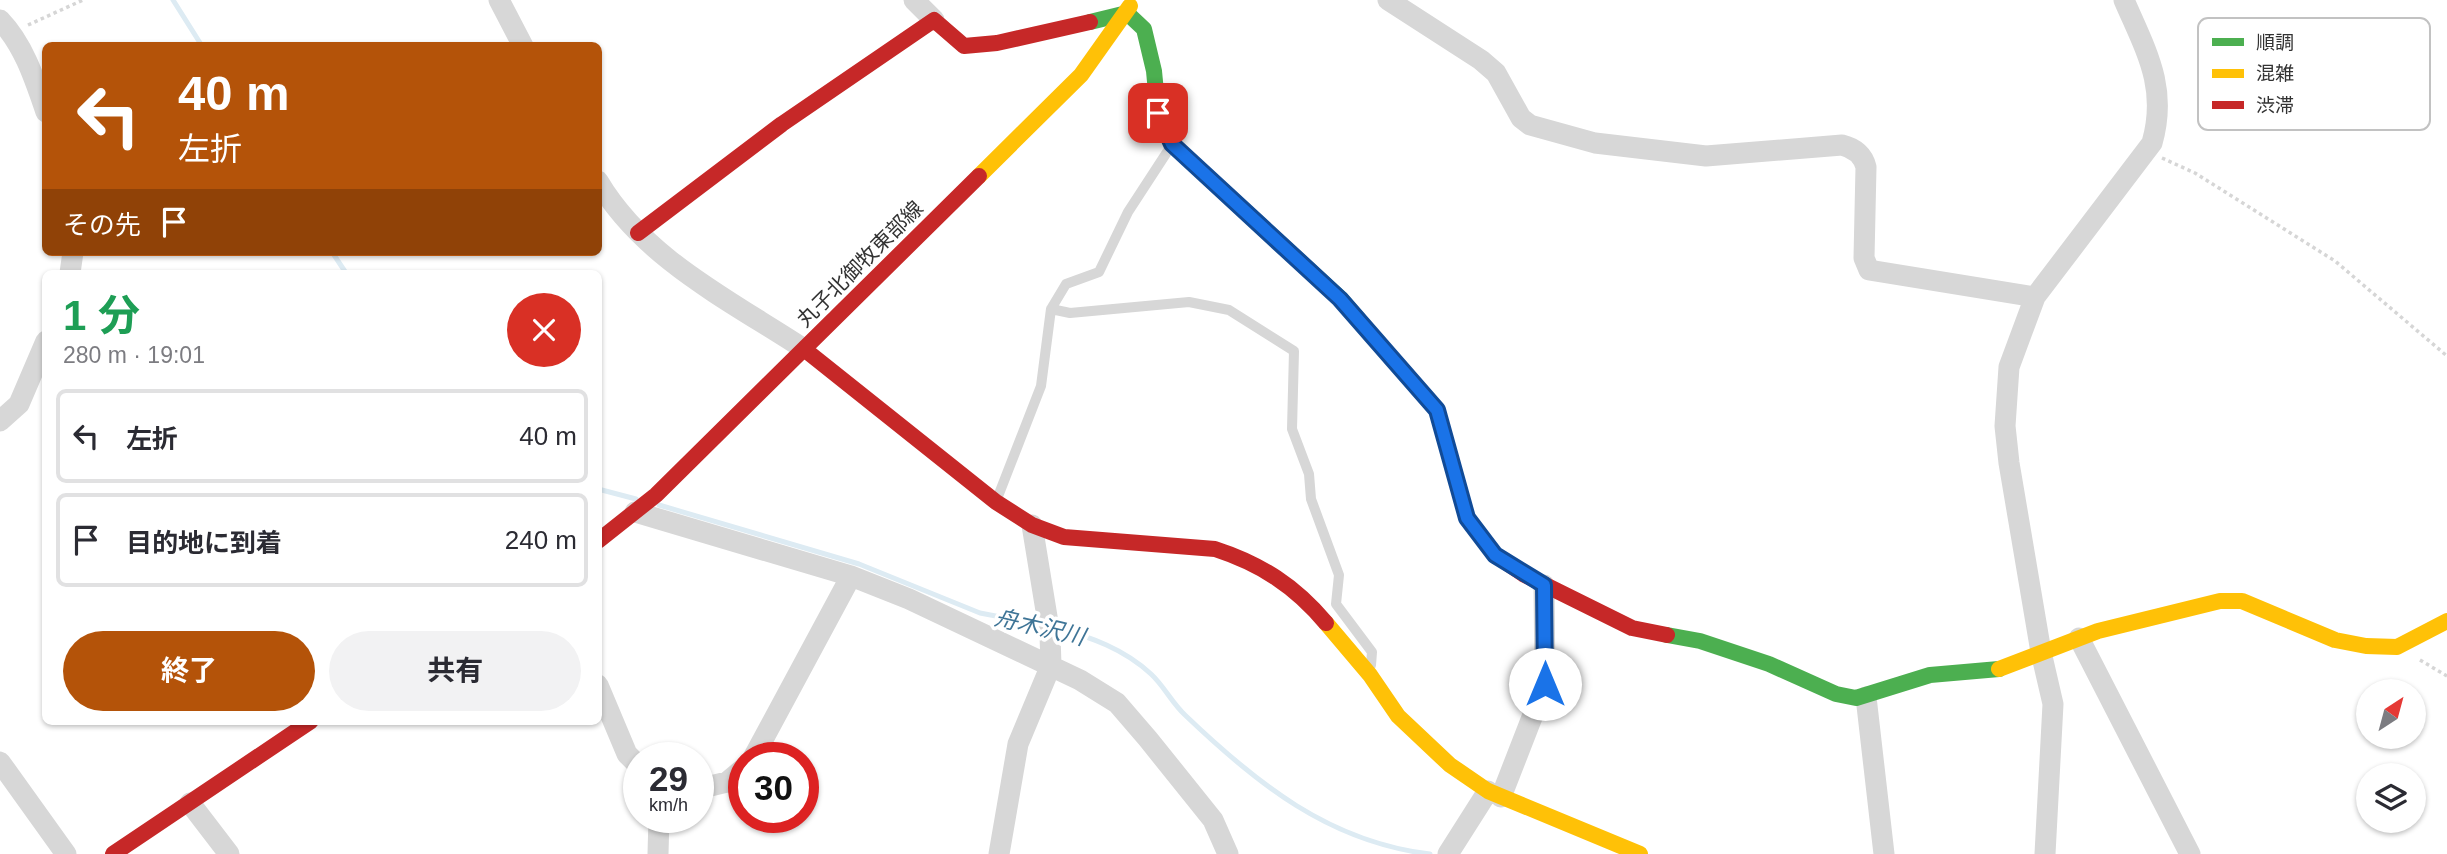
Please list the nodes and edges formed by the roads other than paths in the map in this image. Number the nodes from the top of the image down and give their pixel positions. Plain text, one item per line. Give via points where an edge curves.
1 (499, 0) edge
2 (914, 0) edge
3 (1388, 0) edge
4 (2124, 0) edge
5 (1128, 5) edge
6 (934, 20) junction
7 (6, 26) edge
8 (521, 42) edge
9 (42, 101) edge
10 (1172, 144) junction
11 (602, 186) edge
12 (638, 233) junction
13 (2035, 297) junction
14 (1051, 309) junction
15 (804, 349) junction
16 (42, 350) edge
17 (0, 421) edge
18 (996, 502) junction
19 (635, 512) junction
20 (1032, 525) junction
21 (602, 538) edge
22 (851, 576) junction
23 (1544, 585) junction
24 (2447, 621) edge
25 (2079, 638) junction
26 (2041, 652) junction
27 (1051, 665) junction
28 (1370, 675) junction
29 (602, 695) edge
30 (1866, 697) junction
31 (305, 725) edge
32 (762, 742) edge
33 (623, 747) edge
34 (0, 762) edge
35 (1495, 794) junction
36 (190, 803) junction
37 (659, 833) edge
38 (66, 854) edge
39 (113, 854) edge
40 (229, 854) edge
41 (658, 854) edge
42 (999, 854) edge
43 (1228, 854) edge
44 (1447, 854) edge
45 (1640, 854) edge
46 (1884, 854) edge
47 (2045, 854) edge
48 (2190, 854) edge

1 - 8 street
2 - 6 street
3 - 13 street via 1496,73 1521,118 1530,125 1595,143 1706,156 1851,147 1866,167 1864,258 1869,270
4 - 13 street via 2159,94 2159,118 2147,151
5 - 6 street via 997,43 964,46
5 - 10 street via 1144,29 1158,113
5 - 15 street, 丸子北御牧東部線 via 1080,75
6 - 12 street via 782,124
7 - 9 street
10 - 14 lane via 1128,212 1099,272 1066,285
10 - 23 street via 1340,299 1437,410 1467,518 1495,555
11 - 12 street
12 - 15 street via 654,249
13 - 26 street via 2009,367 2005,426
14 - 18 lane via 1041,386
14 - 28 lane via 1070,313 1189,302 1229,310 1294,351 1292,429 1339,575 1336,604 1372,652
15 - 18 street
15 - 19 street, 丸子北御牧東部線
16 - 17 street via 19,404
18 - 20 street
19 - 21 street, 丸子北御牧東部線
19 - 22 street
20 - 27 street
20 - 28 street via 1064,537 1189,546 1237,556 1281,578 1305,598
22 - 27 street
22 - 32 street
23 - 30 street via 1632,628 1700,641 1769,664 1836,694
23 - 35 street via 1545,684
24 - 25 street via 2397,647 2366,646 2335,640 2242,601 2220,601
25 - 26 street
25 - 48 street
26 - 30 street via 2004,668 1930,675
26 - 47 street via 2053,704
27 - 42 street via 1018,744
27 - 43 street via 1116,704 1213,820
28 - 35 street via 1419,739
29 - 33 street
30 - 46 street
31 - 36 street
34 - 38 street
35 - 44 street
35 - 45 street
36 - 39 street
36 - 40 street
37 - 41 street

